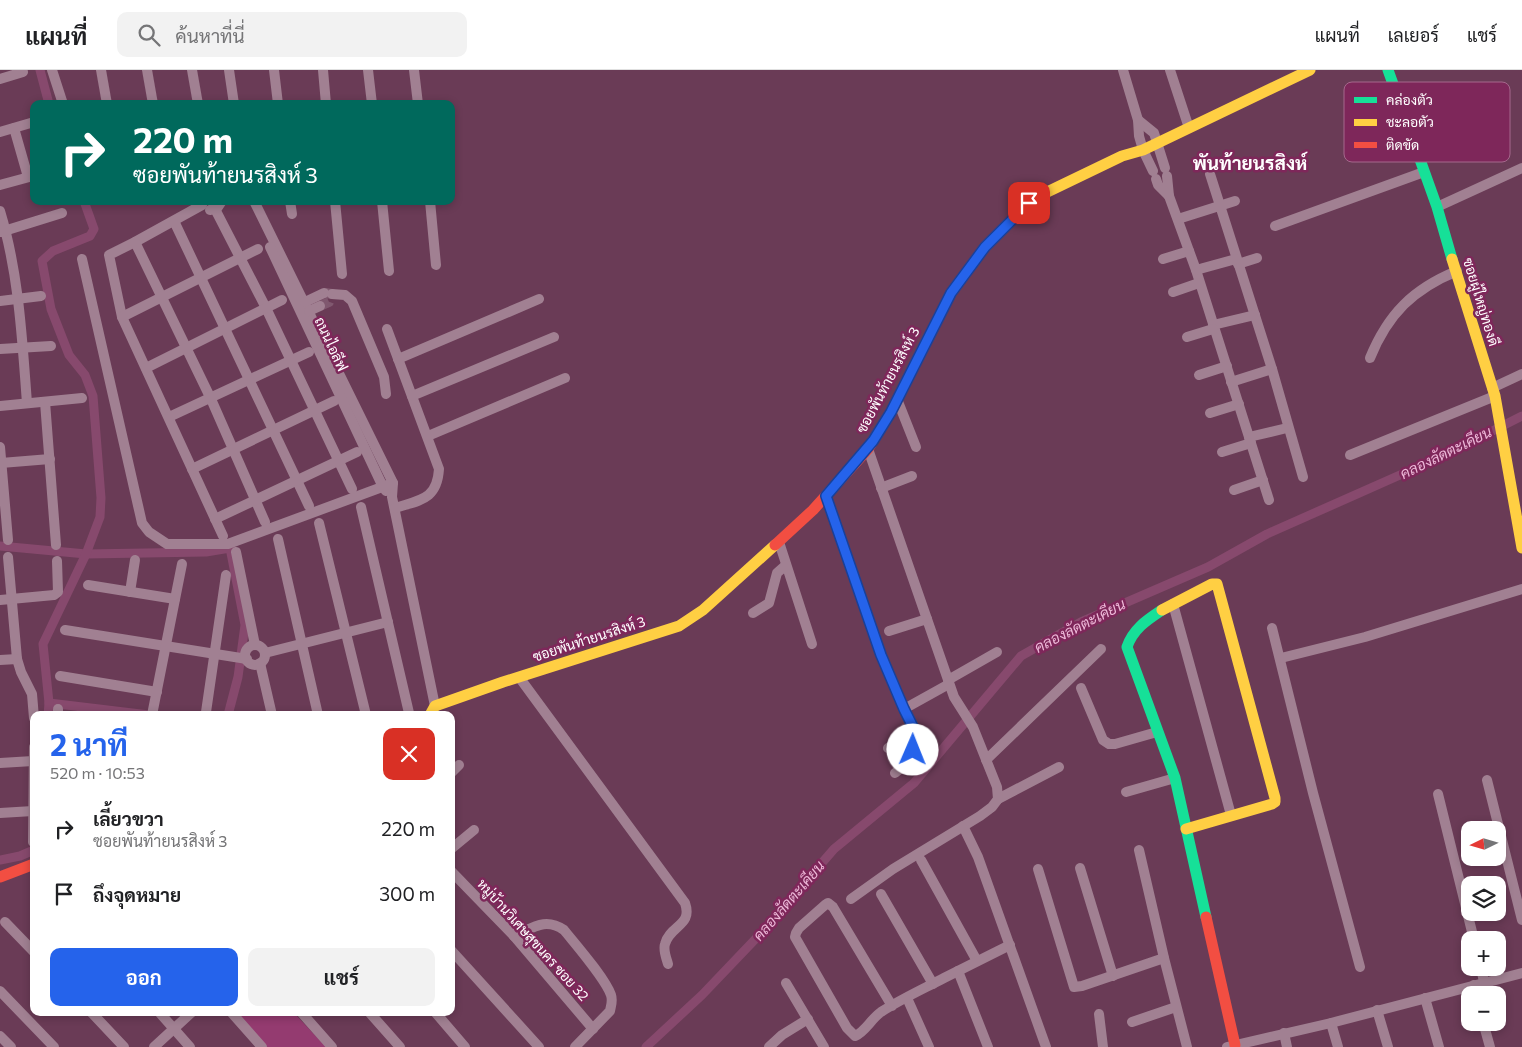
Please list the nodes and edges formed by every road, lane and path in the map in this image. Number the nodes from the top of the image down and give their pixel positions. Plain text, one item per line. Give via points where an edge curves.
1 (52, 70) edge
2 (101, 70) edge
3 (147, 70) edge
4 (192, 70) edge
5 (229, 70) edge
6 (235, 70) edge
7 (274, 70) edge
8 (322, 70) edge
9 (368, 70) edge
10 (414, 70) edge
11 (1124, 70) edge
12 (1170, 70) edge
13 (1310, 70) edge
14 (1388, 70) edge
15 (23, 72) dead end
16 (0, 79) edge
17 (1392, 82) edge
18 (62, 100) edge
19 (106, 100) edge
20 (152, 100) edge
21 (197, 100) edge
22 (233, 100) edge
23 (239, 100) edge
24 (278, 100) edge
25 (326, 100) edge
26 (372, 100) edge
27 (418, 100) edge
28 (1138, 120) junction
29 (30, 123) edge
30 (14, 128) junction
31 (1190, 128) junction
32 (0, 132) edge
33 (1157, 143) junction
34 (1143, 150) junction
35 (1420, 162) edge
36 (1522, 168) edge
37 (1424, 172) junction
38 (30, 173) edge
39 (1210, 174) dead end
40 (30, 176) edge
41 (0, 185) edge
42 (1169, 196) junction
43 (1235, 201) dead end
44 (198, 205) edge
45 (203, 205) edge
46 (217, 205) edge
47 (222, 205) edge
48 (250, 205) edge
49 (256, 205) edge
50 (291, 205) edge
51 (335, 205) edge
52 (382, 205) edge
53 (430, 205) edge
54 (1220, 205) junction
55 (1437, 208) junction
56 (0, 211) edge
57 (62, 213) dead end
58 (292, 214) dead end
59 (1178, 219) junction
60 (174, 221) junction
61 (1276, 226) dead end
62 (3, 231) edge
63 (135, 242) junction
64 (258, 249) dead end
65 (1189, 251) junction
66 (241, 258) junction
67 (1257, 258) dead end
68 (1163, 259) dead end
69 (82, 260) dead end
70 (1237, 261) junction
71 (436, 265) dead end
72 (1196, 270) junction
73 (389, 271) dead end
74 (1457, 271) junction
75 (342, 274) dead end
76 (202, 277) junction
77 (1199, 283) junction
78 (1173, 292) dead end
79 (41, 296) dead end
80 (19, 298) junction
81 (162, 298) junction
82 (539, 299) dead end
83 (282, 300) dead end
84 (0, 301) edge
85 (307, 306) junction
86 (320, 306) dead end
87 (266, 308) junction
88 (1255, 315) junction
89 (122, 317) junction
90 (226, 327) junction
91 (1213, 327) junction
92 (387, 329) dead end
93 (554, 336) dead end
94 (1187, 336) dead end
95 (51, 346) dead end
96 (23, 347) junction
97 (186, 347) junction
98 (0, 349) edge
99 (308, 352) dead end
100 (398, 358) junction
101 (1370, 358) dead end
102 (291, 360) junction
103 (1227, 366) junction
104 (146, 368) junction
105 (1272, 369) junction
106 (1522, 374) edge
107 (1199, 375) dead end
108 (565, 378) dead end
109 (250, 380) junction
110 (1231, 382) junction
111 (386, 394) dead end
112 (1495, 395) junction
113 (412, 396) junction
114 (82, 398) dead end
115 (211, 399) junction
116 (897, 399) junction
117 (45, 402) junction
118 (334, 402) dead end
119 (27, 403) junction
120 (1239, 404) junction
121 (0, 406) edge
122 (316, 410) junction
123 (1210, 413) dead end
124 (169, 417) junction
125 (1288, 428) junction
126 (274, 430) junction
127 (428, 436) junction
128 (1250, 440) junction
129 (0, 447) edge
130 (916, 447) dead end
131 (868, 449) junction
132 (233, 450) junction
133 (357, 452) dead end
134 (1222, 452) dead end
135 (1350, 455) dead end
136 (50, 459) junction
137 (339, 460) junction
138 (2, 463) junction
139 (192, 469) junction
140 (912, 476) dead end
141 (1303, 477) dead end
142 (1263, 480) junction
143 (298, 481) junction
144 (388, 485) junction
145 (881, 488) junction
146 (352, 490) dead end
147 (1234, 490) dead end
148 (826, 496) junction
149 (1269, 500) dead end
150 (256, 501) junction
151 (309, 506) dead end
152 (361, 507) dead end
153 (394, 508) junction
154 (215, 519) junction
155 (265, 522) dead end
156 (318, 522) dead end
157 (1521, 534) edge
158 (223, 536) dead end
159 (278, 539) dead end
160 (8, 540) dead end
161 (779, 542) junction
162 (56, 545) dead end
163 (1522, 548) edge
164 (236, 552) dead end
165 (8, 557) dead end
166 (135, 560) dead end
167 (57, 562) dead end
168 (182, 564) dead end
169 (786, 565) junction
170 (226, 575) dead end
171 (88, 585) dead end
172 (1522, 589) edge
173 (130, 592) junction
174 (12, 599) junction
175 (0, 600) edge
176 (175, 600) junction
177 (1173, 604) junction
178 (752, 613) dead end
179 (927, 619) junction
180 (388, 622) junction
181 (1272, 628) dead end
182 (65, 630) dead end
183 (889, 631) dead end
184 (346, 633) junction
185 (302, 644) junction
186 (812, 644) dead end
187 (255, 645) junction
188 (166, 646) junction
189 (1101, 649) dead end
190 (997, 652) dead end
191 (265, 653) junction
192 (214, 654) junction
193 (1281, 658) junction
194 (17, 659) junction
195 (247, 659) junction
196 (0, 660) edge
197 (260, 663) junction
198 (60, 676) dead end
199 (519, 677) junction
200 (949, 682) junction
201 (1081, 688) dead end
202 (157, 692) junction
203 (904, 709) junction
204 (33, 711) edge
205 (153, 711) edge
206 (206, 711) edge
207 (271, 711) edge
208 (317, 711) edge
209 (365, 711) edge
210 (409, 711) edge
211 (433, 711) edge
212 (914, 729) junction
213 (1158, 732) junction
214 (888, 748) dead end
215 (986, 760) junction
216 (30, 761) edge
217 (0, 763) edge
218 (459, 766) dead end
219 (1059, 767) dead end
220 (455, 770) edge
221 (895, 773) dead end
222 (1175, 778) junction
223 (1487, 780) dead end
224 (1126, 792) dead end
225 (1438, 794) dead end
226 (998, 799) junction
227 (30, 811) edge
228 (0, 813) edge
229 (1230, 815) junction
230 (963, 826) junction
231 (1186, 829) junction
232 (474, 830) dead end
233 (455, 846) edge
234 (1139, 850) dead end
235 (921, 860) dead end
236 (30, 866) edge
237 (1080, 868) dead end
238 (1038, 869) dead end
239 (455, 875) edge
240 (0, 877) edge
241 (881, 894) dead end
242 (851, 899) dead end
243 (1522, 920) edge
244 (5, 922) dead end
245 (1472, 931) edge
246 (514, 936) junction
247 (1010, 945) junction
248 (30, 948) edge
249 (455, 954) edge
250 (1164, 958) junction
251 (977, 961) junction
252 (668, 964) dead end
253 (1360, 968) dead end
254 (958, 970) junction
255 (1522, 973) edge
256 (1113, 976) junction
257 (1483, 976) edge
258 (1484, 982) junction
259 (786, 984) dead end
260 (933, 984) junction
261 (1480, 986) edge
262 (0, 991) edge
263 (1461, 992) edge
264 (907, 998) junction
265 (1425, 998) junction
266 (892, 1006) junction
267 (1176, 1007) junction
268 (1377, 1010) junction
269 (1099, 1014) dead end
270 (95, 1016) edge
271 (162, 1016) edge
272 (188, 1016) edge
273 (235, 1016) edge
274 (305, 1016) edge
275 (373, 1016) edge
276 (438, 1016) edge
277 (808, 1020) junction
278 (1132, 1022) dead end
279 (1331, 1022) junction
280 (593, 1029) junction
281 (174, 1030) junction
282 (1486, 1031) edge
283 (1284, 1033) junction
284 (0, 1036) edge
285 (1230, 1046) edge
286 (1490, 1046) edge
287 (11, 1047) edge
288 (54, 1047) edge
289 (124, 1047) edge
290 (154, 1047) edge
291 (190, 1047) edge
292 (262, 1047) edge
293 (332, 1047) edge
294 (400, 1047) edge
295 (465, 1047) edge
296 (539, 1047) edge
297 (575, 1047) edge
298 (769, 1047) edge
299 (824, 1047) edge
300 (929, 1047) edge
301 (988, 1047) edge
302 (1046, 1047) edge
303 (1103, 1047) edge
304 (1187, 1047) edge
305 (1287, 1047) edge
306 (1338, 1047) edge
307 (1388, 1047) edge
308 (1439, 1047) edge

1 - 18 street
2 - 19 street
3 - 20 street
4 - 21 street
5 - 22 street
6 - 23 street
7 - 24 street
8 - 25 street
9 - 26 street
10 - 27 street
11 - 28 street
12 - 31 street
13 - 31 street, ซอยพันท้ายนรสิงห์ 3
14 - 17 street, ซอยผู้ใหญ่ทองดี
15 - 16 street
28 - 33 street via 1154,133
28 - 34 street
29 - 30 street
30 - 32 street
30 - 38 street
31 - 33 street, ซอยพันท้ายนรสิงห์ 3
33 - 34 street, ซอยพันท้ายนรสิงห์ 3
33 - 42 street
34 - 42 street via 1159,186
34 - 116 street, ซอยพันท้ายนรสิงห์ 3 via 1122,156 1041,194 998,233 951,293
35 - 37 street, ซอยผู้ใหญ่ทองดี
36 - 55 street
37 - 55 street, ซอยผู้ใหญ่ทองดี
37 - 61 street
39 - 54 street
40 - 41 street
42 - 59 street
43 - 54 street
44 - 60 street
45 - 46 street via 208,209
47 - 66 street
48 - 144 street, ถนนไอลีฟ
49 - 85 street, ถนนไอลีฟ
50 - 58 street
51 - 75 street
52 - 73 street
53 - 71 street
54 - 59 street
54 - 70 street
55 - 74 street, ซอยผู้ใหญ่ทองดี
56 - 62 street
57 - 62 street
59 - 65 street
60 - 63 street
60 - 76 street
62 - 80 street
63 - 81 street
63 - 89 street via 109,255
64 - 66 street
65 - 68 street
65 - 72 street
66 - 76 street
66 - 87 street
67 - 70 street
69 - 144 street via 142,523 149,532 167,544 228,544
70 - 72 street
70 - 88 street
72 - 77 street
74 - 101 street via 1436,279 1399,308
74 - 112 street, ซอยผู้ใหญ่ทองดี
76 - 81 street
76 - 90 street
77 - 78 street
77 - 91 street
79 - 80 street
80 - 84 street
80 - 96 street
81 - 89 street
81 - 97 street
82 - 100 street
83 - 87 street
85 - 86 street
85 - 111 street via 328,293 345,295 352,301 384,377
85 - 144 street, ถนนไอลีฟ
87 - 90 street
87 - 102 street
88 - 91 street
88 - 105 street
89 - 104 street
90 - 97 street
90 - 109 street
91 - 94 street
91 - 103 street
92 - 100 street
93 - 113 street
95 - 96 street
96 - 98 street
96 - 119 street
97 - 104 street
97 - 115 street
99 - 102 street
100 - 113 street
102 - 109 street
102 - 122 street
103 - 107 street
103 - 110 street
104 - 124 street
105 - 110 street
105 - 125 street
106 - 112 street
108 - 127 street
109 - 115 street
109 - 126 street
110 - 120 street
112 - 135 street
112 - 157 street, ซอยผู้ใหญ่ทองดี
113 - 127 street
114 - 117 street
115 - 124 street
115 - 132 street
116 - 130 street
116 - 131 street, ซอยพันท้ายนรสิงห์ 3
117 - 119 street
117 - 136 street
118 - 122 street
119 - 121 street
120 - 123 street
120 - 128 street
122 - 126 street
122 - 137 street
124 - 139 street
125 - 128 street
125 - 141 street
126 - 132 street
126 - 143 street
127 - 153 street via 439,469 438,481 428,497
128 - 134 street
128 - 142 street
129 - 138 street
131 - 145 street
131 - 148 street, ซอยพันท้ายนรสิงห์ 3
132 - 139 street
132 - 150 street
133 - 137 street
136 - 138 street
136 - 162 street
137 - 143 street
137 - 146 street
138 - 160 street
139 - 154 street
140 - 145 street
142 - 147 street
142 - 149 street
143 - 150 street
143 - 151 street
144 - 153 street, ถนนไอลีฟ
145 - 179 street
148 - 161 street, ซอยพันท้ายนรสิงห์ 3
148 - 203 street via 881,655
150 - 154 street
150 - 155 street
152 - 180 street
153 - 211 street, ถนนไอลีฟ
154 - 158 street
156 - 184 street
157 - 163 street, ซอยผู้ใหญ่ทองดี
159 - 185 street
161 - 169 street
161 - 199 street, ซอยพันท้ายนรสิงห์ 3 via 703,610 679,626
164 - 187 street
165 - 174 street
166 - 173 street
167 - 174 street via 58,592
168 - 176 street
169 - 178 street via 777,573 769,603
169 - 186 street
170 - 192 street
171 - 173 street
172 - 193 street via 1366,637
173 - 176 street
174 - 175 street
174 - 194 street
176 - 188 street
177 - 213 street via 1148,619 1127,640 1128,653
177 - 229 street
177 - 229 street via 1212,584 1219,587 1275,798 1272,804
179 - 183 street
179 - 200 street
180 - 184 street
180 - 210 street
181 - 193 street
182 - 188 street
184 - 185 street
184 - 209 street
185 - 191 street
185 - 208 street
187 - 191 street
187 - 195 street via 247,649
188 - 192 street
188 - 202 street
189 - 215 street
190 - 200 street
191 - 197 street
192 - 195 street
192 - 206 street
193 - 253 street
194 - 196 street
194 - 204 street via 32,694
195 - 197 street via 254,664
197 - 207 street
198 - 202 street
199 - 211 street, ซอยพันท้ายนรสิงห์ 3
199 - 252 street via 685,903 688,910 685,920 665,943
200 - 203 street
200 - 215 street
201 - 213 street via 1103,740 1109,744
202 - 205 street
203 - 212 street
212 - 214 street
212 - 221 street via 911,757
213 - 222 street
215 - 226 street via 997,787
216 - 217 street
218 - 220 street
219 - 226 street
222 - 224 street
222 - 231 street
223 - 243 street
225 - 245 street
226 - 230 street via 992,807
227 - 228 street
229 - 231 street
230 - 242 street
230 - 247 street via 978,857
231 - 285 street
232 - 233 street
234 - 250 street
235 - 251 street
236 - 240 street
237 - 256 street
238 - 256 street via 1074,987
239 - 246 street, หมู่บ้านวิเศษสุขนคร ซอย 32
241 - 260 street
244 - 248 street
246 - 280 street, หมู่บ้านวิเศษสุขนคร ซอย 32
246 - 280 street via 545,924 556,924 564,930 611,995 610,1011
247 - 251 street
247 - 302 street
249 - 296 street
250 - 256 street
250 - 267 street
251 - 254 street
254 - 260 street
254 - 301 street
255 - 258 street
257 - 258 street
258 - 261 street
259 - 277 street
260 - 264 street
262 - 288 street
263 - 265 street
264 - 266 street
264 - 300 street
265 - 268 street
265 - 308 street
266 - 266 street via 834,907 828,903 799,928 795,937 852,1034 859,1034 870,1021
267 - 278 street
267 - 304 street
268 - 279 street
268 - 307 street
269 - 303 street
270 - 289 street
271 - 281 street
272 - 281 street
273 - 292 street
274 - 293 street
275 - 294 street
276 - 295 street
277 - 298 street
277 - 299 street
279 - 283 street
279 - 306 street
280 - 297 street
281 - 290 street
281 - 291 street
282 - 286 street
283 - 285 street
283 - 305 street
284 - 287 street

